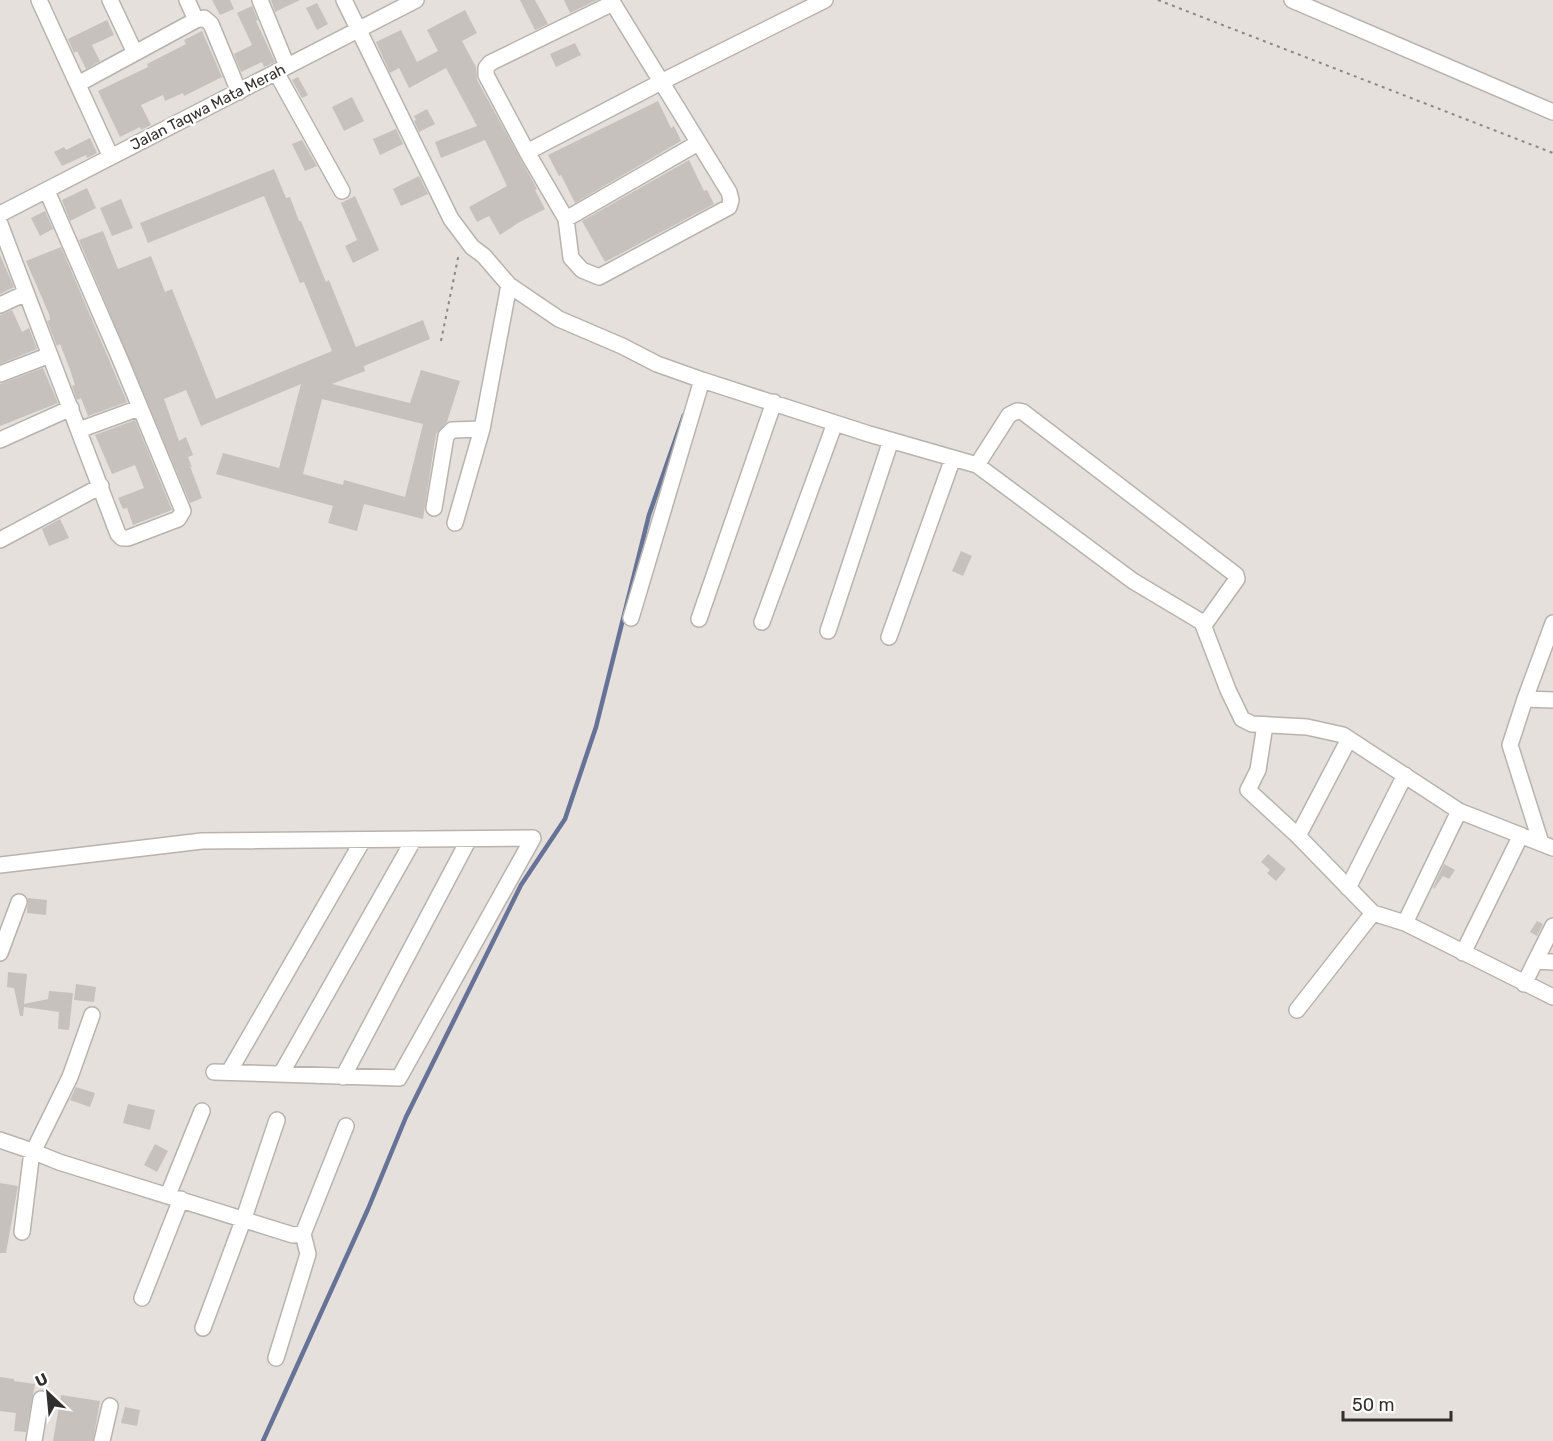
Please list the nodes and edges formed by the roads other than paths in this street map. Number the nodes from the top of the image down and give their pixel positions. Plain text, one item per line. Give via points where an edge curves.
1 (39, 0) edge
2 (110, 0) edge
3 (187, 0) edge
4 (260, 0) edge
5 (344, 0) edge
6 (416, 0) edge
7 (825, 0) edge
8 (1292, 0) edge
9 (612, 2) edge
10 (1313, 4) edge
11 (196, 20) junction
12 (357, 30) junction
13 (135, 53) junction
14 (281, 69) junction
15 (661, 82) junction
16 (78, 84) junction
17 (239, 92) junction
18 (1553, 111) edge
19 (698, 143) junction
20 (527, 152) junction
21 (111, 157) junction
22 (47, 191) junction
23 (342, 191) dead end
24 (0, 214) edge
25 (566, 219) junction
26 (0, 224) edge
27 (508, 285) junction
28 (26, 293) junction
29 (0, 305) edge
30 (50, 355) junction
31 (0, 374) edge
32 (698, 379) junction
33 (774, 402) junction
34 (70, 408) junction
35 (139, 408) junction
36 (835, 423) junction
37 (482, 429) junction
38 (79, 430) junction
39 (0, 440) edge
40 (891, 440) junction
41 (953, 458) junction
42 (977, 465) junction
43 (101, 486) junction
44 (434, 508) dead end
45 (455, 523) dead end
46 (0, 540) edge
47 (631, 618) dead end
48 (699, 619) dead end
49 (762, 622) dead end
50 (1202, 622) junction
51 (1553, 624) edge
52 (828, 631) dead end
53 (889, 637) dead end
54 (1537, 668) junction
55 (1553, 668) edge
56 (1525, 699) junction
57 (1553, 700) edge
58 (1265, 725) junction
59 (1349, 739) junction
60 (1405, 775) junction
61 (1459, 811) junction
62 (1521, 835) junction
63 (1298, 836) junction
64 (414, 839) junction
65 (469, 839) junction
66 (363, 840) junction
67 (1547, 845) edge
68 (0, 865) edge
69 (1347, 888) junction
70 (19, 902) dead end
71 (1373, 913) junction
72 (1405, 923) junction
73 (1553, 927) edge
74 (0, 953) edge
75 (1463, 953) junction
76 (1536, 961) junction
77 (1553, 962) edge
78 (1524, 984) junction
79 (1553, 997) edge
80 (1297, 1010) dead end
81 (92, 1016) dead end
82 (281, 1074) junction
83 (342, 1077) junction
84 (202, 1111) dead end
85 (277, 1120) dead end
86 (346, 1126) dead end
87 (0, 1140) edge
88 (32, 1151) junction
89 (175, 1197) junction
90 (244, 1218) junction
91 (22, 1232) dead end
92 (303, 1234) junction
93 (142, 1298) dead end
94 (203, 1328) dead end
95 (276, 1358) dead end
96 (41, 1399) dead end
97 (110, 1406) dead end
98 (34, 1441) edge
99 (102, 1441) edge

1 - 16 street
2 - 13 street
3 - 11 street
4 - 14 street
5 - 12 street
6 - 12 street, Jalan Taqwa Mata Merah
7 - 15 street
8 - 10 street
9 - 15 street
9 - 20 street via 486,68 486,75
10 - 18 street
11 - 13 street
11 - 17 street via 204,18 211,24
12 - 14 street, Jalan Taqwa Mata Merah
12 - 27 street via 451,219
13 - 16 street
14 - 17 street, Jalan Taqwa Mata Merah
14 - 23 street
15 - 19 street
15 - 20 street
16 - 21 street
17 - 21 street, Jalan Taqwa Mata Merah
19 - 25 street
19 - 25 street via 729,192 729,207 599,278 582,270 571,258
20 - 25 street
21 - 22 street, Jalan Taqwa Mata Merah
22 - 24 street, Jalan Taqwa Mata Merah
22 - 35 street
26 - 28 street
27 - 32 street via 559,319
27 - 37 street
28 - 29 street
28 - 30 street
30 - 31 street
30 - 34 street
32 - 33 street
32 - 47 street
33 - 36 street
33 - 48 street
34 - 38 street
34 - 39 street
35 - 38 street
35 - 43 street via 183,511 181,516 122,538
36 - 40 street
36 - 49 street
37 - 44 street via 456,429 446,436
37 - 45 street
38 - 43 street
40 - 41 street
40 - 52 street
41 - 42 street
41 - 53 street
42 - 50 street via 1133,581
42 - 50 street via 1009,415 1023,412 1236,574 1234,584 1207,621
43 - 46 street
50 - 58 street via 1242,719
51 - 54 street
54 - 55 street
54 - 56 street
56 - 57 street
56 - 67 street via 1510,745
58 - 59 street via 1307,727
58 - 63 street via 1258,770 1248,790
59 - 60 street
59 - 63 street
60 - 61 street
60 - 69 street
61 - 62 street
61 - 72 street
62 - 67 street
62 - 75 street
63 - 69 street
64 - 65 street
64 - 66 street
64 - 82 street
65 - 83 street
65 - 83 street via 532,838 399,1078
66 - 68 street via 202,841
66 - 82 street via 222,1072
69 - 71 street
70 - 74 street
71 - 72 street
71 - 80 street
72 - 75 street
73 - 76 street
75 - 78 street
76 - 77 street
76 - 78 street
78 - 79 street
81 - 88 street via 70,1077
82 - 83 street
84 - 89 street
85 - 90 street
86 - 92 street
87 - 88 street
88 - 89 street
88 - 91 street
89 - 90 street
89 - 93 street
90 - 92 street via 293,1235
90 - 94 street
92 - 95 street via 308,1254
96 - 98 street
97 - 99 street

